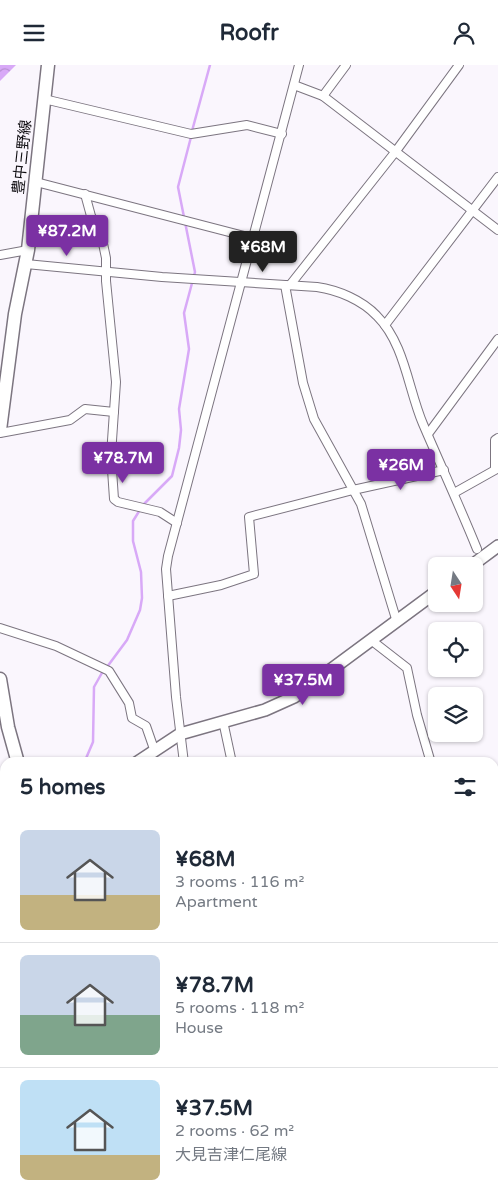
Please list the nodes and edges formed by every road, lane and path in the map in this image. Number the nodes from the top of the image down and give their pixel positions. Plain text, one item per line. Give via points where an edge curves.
1 (48, 65) edge
2 (299, 65) edge
3 (346, 65) edge
4 (459, 65) edge
5 (294, 85) junction
6 (323, 96) junction
7 (44, 99) junction
8 (282, 134) junction
9 (396, 151) junction
10 (498, 177) edge
11 (36, 182) junction
12 (85, 194) junction
13 (471, 210) junction
14 (498, 230) edge
15 (252, 238) junction
16 (28, 250) junction
17 (0, 255) edge
18 (26, 264) junction
19 (106, 272) junction
20 (241, 283) junction
21 (288, 285) junction
22 (385, 325) junction
23 (498, 339) edge
24 (8, 367) edge
25 (114, 413) junction
26 (0, 431) edge
27 (428, 434) junction
28 (498, 438) edge
29 (444, 470) junction
30 (353, 489) junction
31 (454, 493) junction
32 (177, 523) junction
33 (498, 546) edge
34 (477, 549) dead end
35 (483, 557) edge
36 (168, 596) junction
37 (428, 599) edge
38 (397, 622) junction
39 (0, 628) edge
40 (370, 641) junction
41 (0, 679) edge
42 (223, 721) junction
43 (180, 734) junction
44 (154, 749) junction
45 (16, 757) edge
46 (144, 757) edge
47 (183, 757) edge
48 (231, 757) edge
49 (430, 757) edge

1 - 7 main road, 豊中三野線
2 - 5 street
3 - 6 street
4 - 9 street
5 - 6 street
5 - 8 street
6 - 9 street
7 - 8 street via 191,135 247,125
7 - 11 main road, 豊中三野線
8 - 15 street
9 - 13 street
9 - 21 street
10 - 13 street
11 - 12 street
11 - 16 main road, 豊中三野線
12 - 15 street
12 - 19 street via 91,216 101,233
13 - 14 street
13 - 22 street
15 - 20 street
16 - 17 street
16 - 18 main road, 豊中三野線
18 - 19 street
18 - 24 main road, 豊中三野線
19 - 20 street
19 - 25 street via 116,382
20 - 21 street
20 - 32 street
21 - 22 street via 336,291 363,304
21 - 30 street via 303,383 314,419
22 - 27 street via 394,341
23 - 27 street
24 - 26 main road, 豊中三野線
25 - 26 street via 85,409 70,420
25 - 32 street via 111,455 114,499 160,512
27 - 29 street
28 - 31 street via 494,440 495,470
29 - 30 street
29 - 31 street
30 - 36 street via 249,517 254,574
30 - 38 street via 370,526
31 - 34 street
32 - 36 street via 166,569
33 - 35 main road
36 - 43 street
37 - 38 main road
38 - 40 main road
39 - 44 street via 56,646 109,671 129,703 132,718 146,726
40 - 42 main road via 294,697 265,710
40 - 49 street via 407,668
41 - 45 main road
42 - 43 main road
42 - 48 street
43 - 44 main road
43 - 47 street
44 - 46 main road

